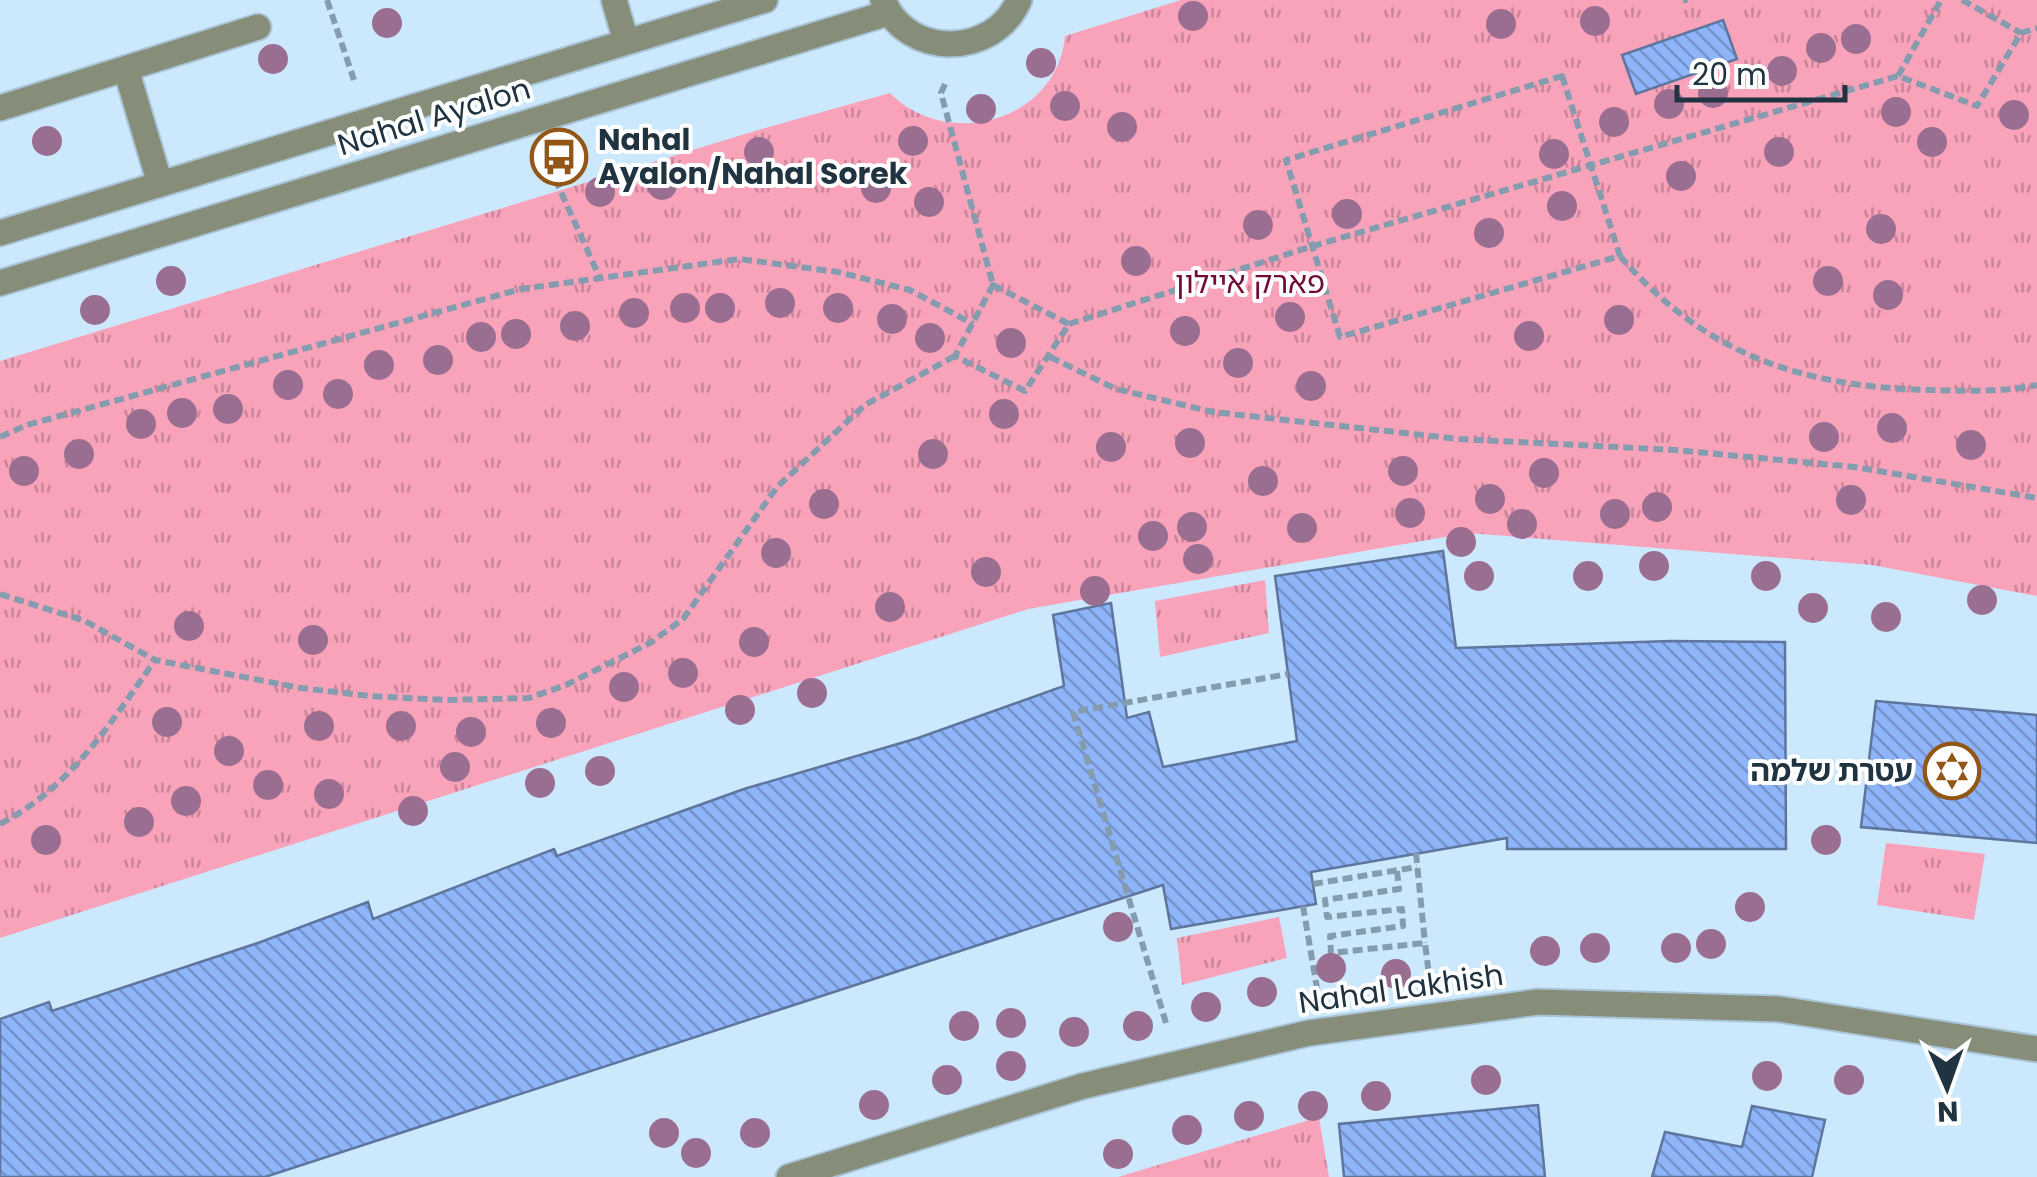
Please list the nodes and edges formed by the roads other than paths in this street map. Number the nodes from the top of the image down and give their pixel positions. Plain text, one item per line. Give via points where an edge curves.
1 (614, 0) edge
2 (765, 0) edge
3 (1019, 0) edge
4 (885, 6) edge
5 (258, 27) dead end
6 (626, 41) junction
7 (126, 69) junction
8 (0, 108) edge
9 (160, 184) junction
10 (0, 233) edge
11 (0, 284) edge
12 (2037, 1049) edge
13 (790, 1177) edge

1 - 6 street
2 - 6 street, Nahal Ayalon
3 - 4 street via 1005,22 967,43 917,38
4 - 11 street, Nahal Ayalon
5 - 7 street
6 - 9 street, Nahal Ayalon
7 - 8 street
7 - 9 street
9 - 10 street, Nahal Ayalon
12 - 13 street, Nahal Lakhish via 1778,1009 1538,1002 1325,1031 1083,1086

